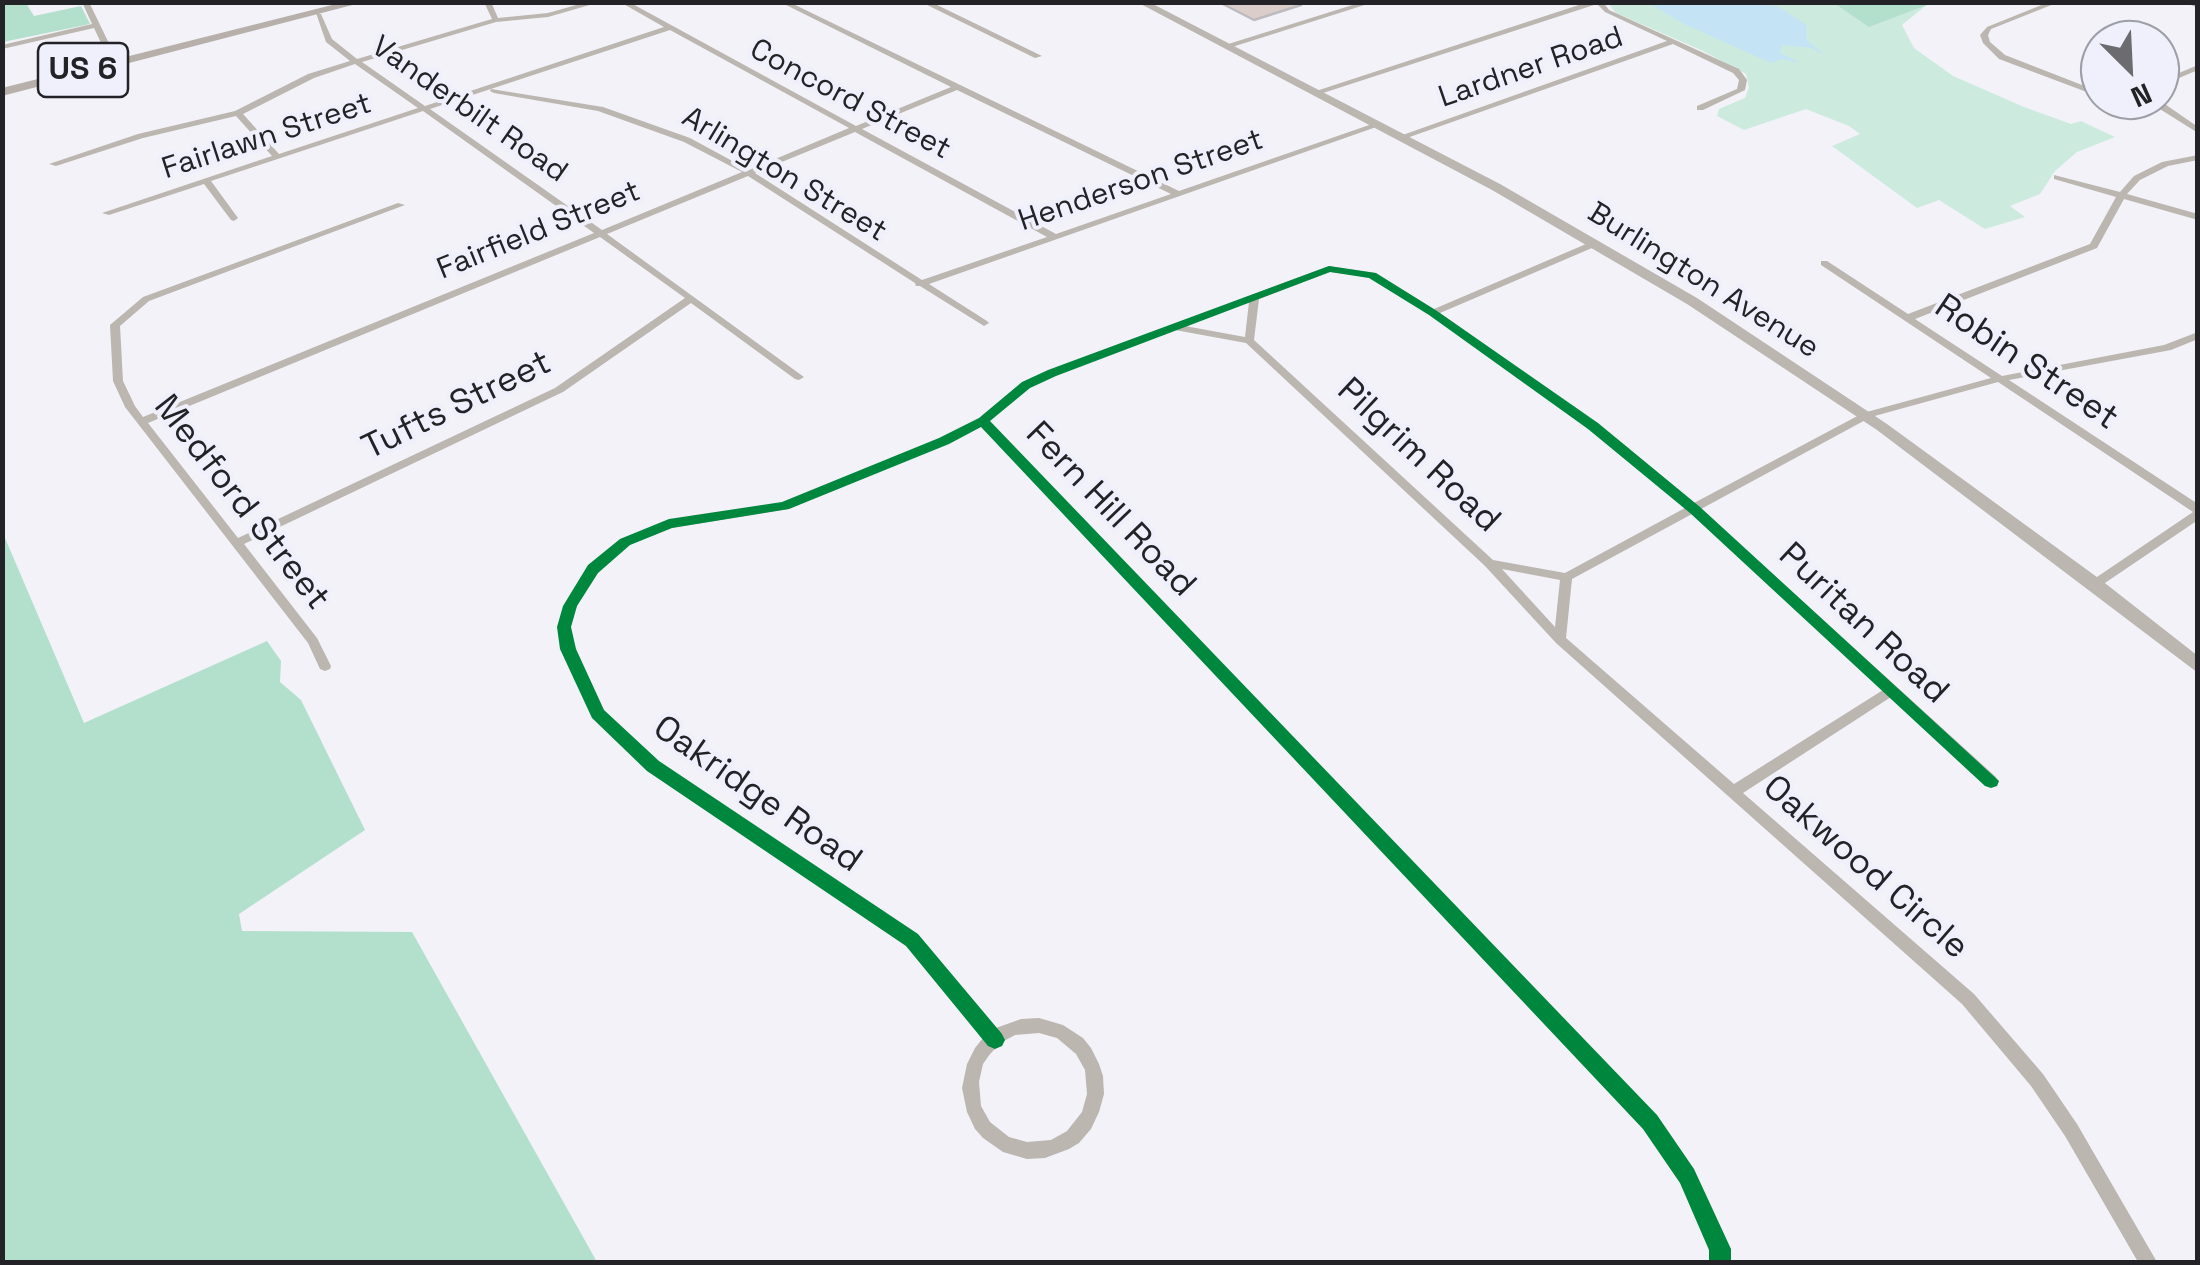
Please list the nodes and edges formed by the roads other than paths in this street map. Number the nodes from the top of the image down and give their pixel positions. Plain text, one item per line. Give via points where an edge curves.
1 (85, 2) edge
2 (359, 2) edge
3 (487, 2) edge
4 (597, 2) edge
5 (623, 2) edge
6 (783, 2) edge
7 (924, 2) edge
8 (1141, 2) edge
9 (1371, 2) edge
10 (1598, 2) edge
11 (2056, 2) edge
12 (2188, 2) edge
13 (2198, 6) edge
14 (318, 14) junction
15 (496, 20) junction
16 (96, 26) junction
17 (668, 28) junction
18 (1675, 42) junction
19 (1226, 46) junction
20 (2, 47) edge
21 (1038, 56) dead end
22 (356, 61) junction
23 (114, 62) junction
24 (957, 87) junction
25 (2080, 88) edge
26 (487, 90) junction
27 (2, 92) edge
28 (1317, 92) junction
29 (1700, 108) dead end
30 (423, 109) junction
31 (238, 113) junction
32 (1378, 125) junction
33 (856, 129) junction
34 (1401, 137) junction
35 (278, 158) junction
36 (2198, 158) edge
37 (53, 164) dead end
38 (747, 172) junction
39 (2057, 177) dead end
40 (206, 181) junction
41 (1178, 194) junction
42 (2121, 196) junction
43 (402, 205) dead end
44 (106, 214) dead end
45 (2198, 217) edge
46 (234, 218) dead end
47 (600, 233) junction
48 (1055, 237) junction
49 (1596, 242) junction
50 (1824, 263) dead end
51 (919, 284) junction
52 (690, 298) junction
53 (1254, 298) junction
54 (1433, 313) junction
55 (1908, 318) junction
56 (984, 324) dead end
57 (1177, 328) junction
58 (2198, 335) edge
59 (1249, 341) junction
60 (800, 378) dead end
61 (2000, 380) junction
62 (1867, 416) junction
63 (983, 420) junction
64 (141, 422) junction
65 (1695, 510) junction
66 (2198, 512) edge
67 (236, 544) junction
68 (1489, 563) junction
69 (1566, 577) junction
70 (2095, 584) junction
71 (1560, 640) junction
72 (325, 666) dead end
73 (2198, 666) edge
74 (1891, 691) junction
75 (1991, 780) dead end
76 (1733, 792) junction
77 (995, 1040) junction
78 (1720, 1262) edge
79 (2148, 1262) edge

1 - 16 street
2 - 14 highway, US 6
3 - 15 street
4 - 15 street via 548,16
5 - 17 street, Concord Street
6 - 24 street
7 - 21 street
8 - 19 main road, Burlington Avenue
9 - 19 street
10 - 18 street
10 - 28 street
11 - 25 street via 1984,35 2002,58
12 - 13 street
14 - 22 street, Vanderbilt Road via 330,40
14 - 23 highway, US 6
15 - 22 street
16 - 20 street
16 - 23 street
17 - 26 street, Fairlawn Street
17 - 33 street, Concord Street
18 - 29 street via 1724,63 1742,80 1741,90
18 - 34 street, Lardner Road
19 - 28 main road, Burlington Avenue
22 - 30 street, Vanderbilt Road
22 - 31 street
23 - 27 highway, US 6
24 - 33 street, Fairfield Street
24 - 41 street
26 - 30 street, Fairlawn Street
26 - 38 street, Arlington Street via 600,109 676,134
28 - 32 main road, Burlington Avenue
30 - 35 street, Fairlawn Street
30 - 47 street, Vanderbilt Road
31 - 35 street
31 - 37 street
32 - 34 main road, Burlington Avenue
32 - 41 street, Henderson Street
33 - 38 street, Fairfield Street
33 - 48 street, Concord Street
34 - 49 main road, Burlington Avenue
35 - 40 street, Fairlawn Street
36 - 42 street via 2153,169
38 - 47 street, Fairfield Street
38 - 51 street, Arlington Street
39 - 42 street
40 - 44 street, Fairlawn Street
40 - 46 street
41 - 48 street, Henderson Street
42 - 45 street
42 - 55 street via 2094,246
43 - 64 street, Medford Street via 126,312 115,325 118,381
47 - 52 street, Vanderbilt Road
47 - 64 street, Fairfield Street
48 - 51 street, Henderson Street
49 - 54 street
49 - 62 main road, Burlington Avenue
50 - 55 street, Robin Street
51 - 56 street, Arlington Street
52 - 60 street, Vanderbilt Road
52 - 67 street, Tufts Street via 560,390
53 - 54 street, Fern Hill Road via 1306,276 1348,270 1372,275
53 - 57 street, Fern Hill Road
53 - 59 street
54 - 65 street, Fern Hill Road via 1593,426
55 - 61 street, Robin Street
57 - 59 street
57 - 63 street, Fern Hill Road via 1026,385
58 - 61 street via 2148,352
59 - 68 street, Pilgrim Road
61 - 62 street
61 - 66 street, Robin Street
62 - 65 street
62 - 70 main road, Burlington Avenue
63 - 77 street, Oakridge Road via 784,506 668,524 625,542 593,568 564,626 598,714 653,766 912,940
63 - 78 street, Fern Hill Road via 1650,1122 1688,1176
64 - 67 street, Medford Street
65 - 69 street
65 - 74 street, Puritan Road
66 - 70 street
67 - 72 street, Medford Street via 313,641
68 - 69 street, Pilgrim Road
68 - 71 street, Oakwood Circle
69 - 71 street
70 - 73 main road, Burlington Avenue
71 - 76 street, Oakwood Circle
74 - 75 street, Puritan Road
74 - 76 street
76 - 79 street, Oakwood Circle via 1968,999 2072,1130
77 - 77 street via 970,1082 971,1104 984,1129 1023,1149 1051,1146 1074,1134 1096,1094 1094,1066 1084,1048 1042,1026

